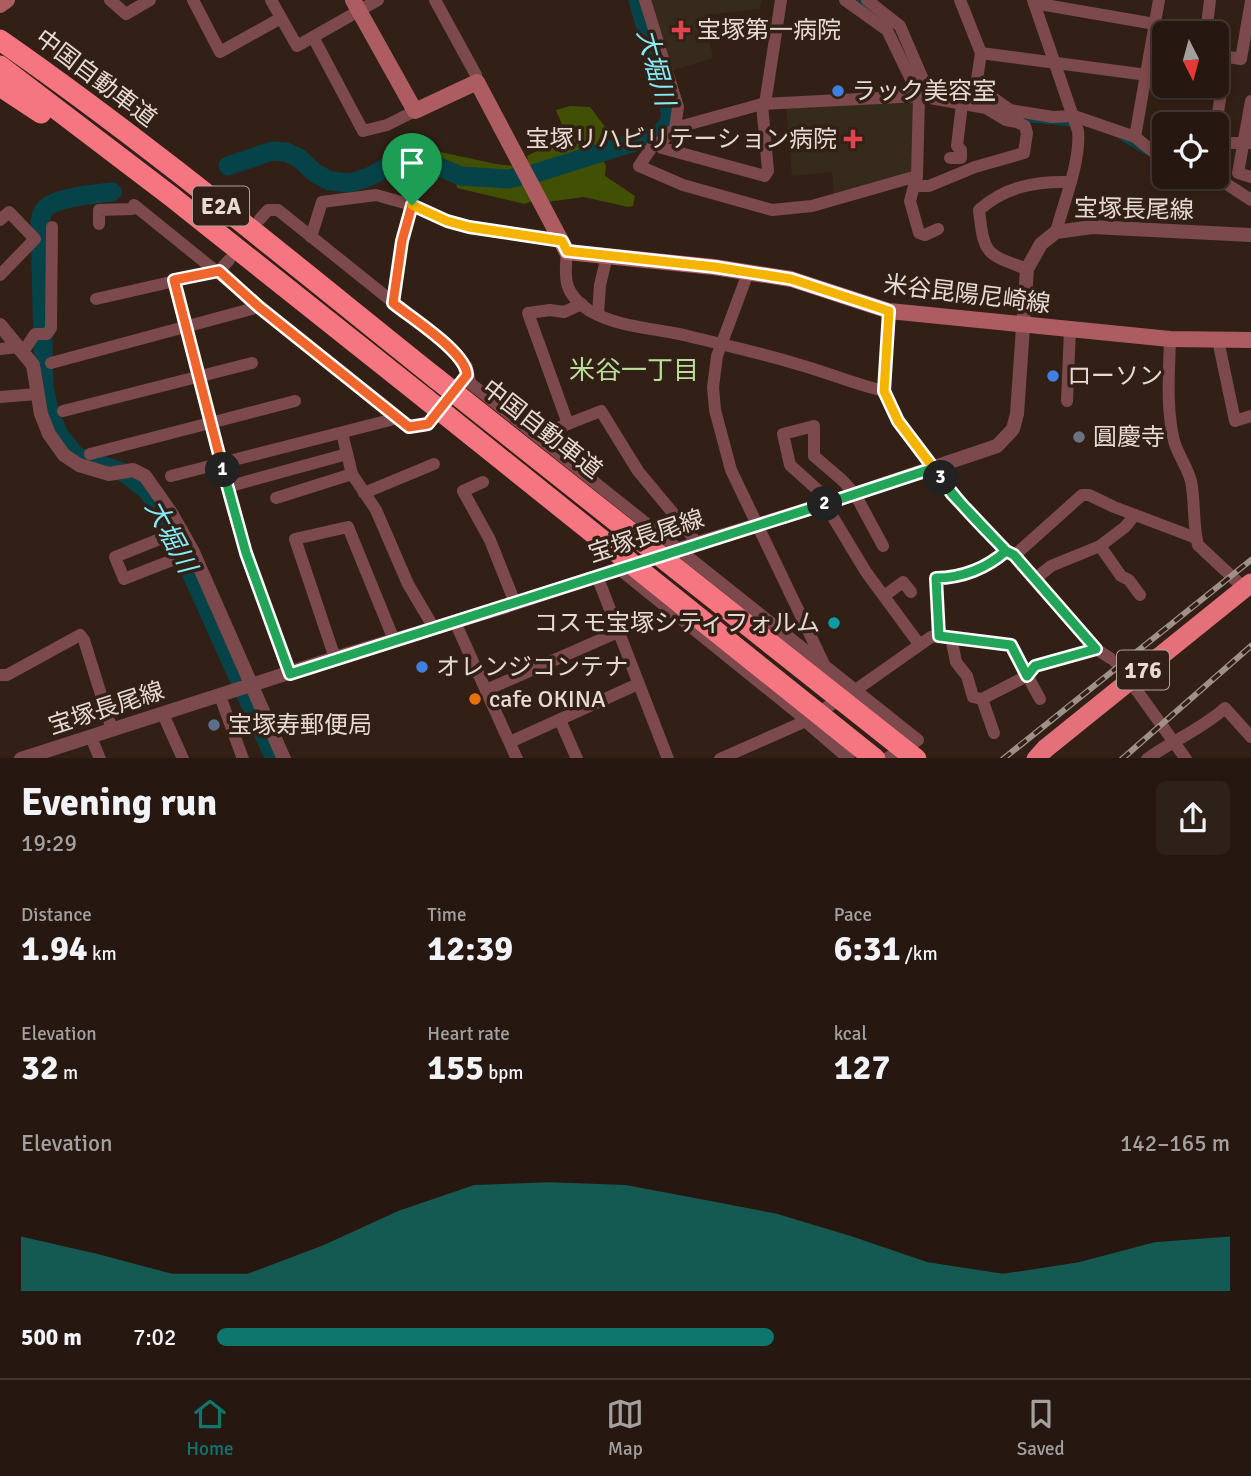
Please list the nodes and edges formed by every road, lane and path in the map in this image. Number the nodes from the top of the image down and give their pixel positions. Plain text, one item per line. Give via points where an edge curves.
1 (7, 0) edge
2 (110, 0) edge
3 (150, 0) edge
4 (192, 0) edge
5 (271, 0) edge
6 (378, 0) edge
7 (435, 0) edge
8 (645, 0) edge
9 (781, 0) edge
10 (845, 0) edge
11 (960, 0) edge
12 (1159, 0) edge
13 (1210, 0) edge
14 (1251, 1) edge
15 (1033, 2) edge
16 (863, 4) edge
17 (0, 5) edge
18 (356, 5) edge
19 (281, 18) junction
20 (1156, 21) edge
21 (1207, 21) edge
22 (0, 23) edge
23 (1152, 23) edge
24 (313, 37) junction
25 (0, 40) edge
26 (981, 53) junction
27 (1246, 60) edge
28 (1053, 61) junction
29 (1152, 62) edge
30 (0, 66) edge
31 (1147, 75) junction
32 (477, 82) junction
33 (0, 86) edge
34 (922, 90) junction
35 (975, 93) junction
36 (1251, 101) edge
37 (764, 104) junction
38 (962, 104) junction
39 (415, 111) junction
40 (1018, 117) junction
41 (1076, 122) junction
42 (675, 128) junction
43 (1140, 140) junction
44 (1152, 142) edge
45 (1229, 143) edge
46 (1247, 143) edge
47 (657, 144) junction
48 (1152, 150) edge
49 (950, 158) dead end
50 (1251, 177) edge
51 (915, 181) junction
52 (1069, 182) junction
53 (1229, 186) edge
54 (172, 197) junction
55 (1251, 200) edge
56 (412, 205) junction
57 (231, 213) junction
58 (260, 219) dead end
59 (0, 220) edge
60 (99, 224) dead end
61 (52, 227) dead end
62 (937, 229) dead end
63 (1056, 232) junction
64 (1251, 235) edge
65 (311, 237) junction
66 (565, 246) junction
67 (607, 256) junction
68 (229, 260) dead end
69 (1027, 269) junction
70 (219, 271) junction
71 (748, 273) junction
72 (0, 275) edge
73 (174, 280) junction
74 (96, 299) dead end
75 (393, 303) junction
76 (582, 304) junction
77 (259, 307) junction
78 (889, 311) junction
79 (598, 314) junction
80 (1024, 324) junction
81 (0, 325) edge
82 (187, 326) junction
83 (1070, 329) junction
84 (1170, 339) junction
85 (1218, 340) junction
86 (1251, 340) edge
87 (723, 345) junction
88 (0, 349) edge
89 (21, 349) junction
90 (51, 363) dead end
91 (252, 363) dead end
92 (467, 375) junction
93 (200, 376) junction
94 (884, 391) junction
95 (37, 394) junction
96 (0, 397) edge
97 (295, 401) dead end
98 (1067, 401) dead end
99 (63, 411) dead end
100 (1251, 416) edge
101 (398, 418) junction
102 (211, 422) junction
103 (568, 424) junction
104 (342, 433) junction
105 (537, 436) junction
106 (90, 454) dead end
107 (347, 454) junction
108 (222, 464) junction
109 (434, 464) dead end
110 (934, 468) junction
111 (352, 474) junction
112 (171, 477) dead end
113 (483, 482) dead end
114 (227, 487) junction
115 (364, 493) junction
116 (855, 494) junction
117 (276, 498) dead end
118 (828, 503) junction
119 (1135, 516) junction
120 (756, 526) junction
121 (177, 533) junction
122 (1196, 538) junction
123 (695, 544) junction
124 (883, 546) dead end
125 (1100, 546) junction
126 (680, 550) junction
127 (1010, 553) junction
128 (188, 554) junction
129 (618, 570) junction
130 (597, 576) junction
131 (1035, 579) junction
132 (1249, 585) edge
133 (911, 592) dead end
134 (1140, 595) dead end
135 (884, 596) junction
136 (515, 603) junction
137 (455, 622) junction
138 (434, 628) junction
139 (618, 632) junction
140 (945, 637) junction
141 (394, 640) junction
142 (919, 644) junction
143 (1096, 649) junction
144 (335, 658) junction
145 (1110, 658) joint
146 (825, 666) junction
147 (290, 674) junction
148 (0, 675) edge
149 (1027, 676) junction
150 (1129, 681) junction
151 (638, 684) junction
152 (247, 687) junction
153 (486, 690) junction
154 (857, 690) junction
155 (220, 696) junction
156 (982, 699) junction
157 (1040, 699) dead end
158 (163, 714) junction
159 (560, 720) junction
160 (805, 721) junction
161 (112, 730) junction
162 (1250, 732) edge
163 (994, 733) dead end
164 (91, 737) junction
165 (1173, 740) junction
166 (510, 742) junction
167 (21, 758) edge
168 (100, 758) edge
169 (183, 758) edge
170 (243, 758) edge
171 (284, 758) edge
172 (517, 758) edge
173 (577, 758) edge
174 (668, 758) edge
175 (720, 758) edge
176 (849, 758) edge
177 (875, 758) edge
178 (886, 758) edge
179 (916, 758) edge
180 (1036, 758) edge
181 (1147, 758) edge
182 (1186, 758) edge

1 - 17 main road
2 - 3 street via 125,14
4 - 19 street via 220,52
5 - 19 street
6 - 18 street
7 - 32 street
8 - 42 street via 678,107
9 - 37 street
10 - 16 street
11 - 26 street
12 - 20 street
13 - 21 street
14 - 27 street
15 - 23 street
15 - 28 street
16 - 34 street via 887,30
18 - 24 street
18 - 39 main road
19 - 24 street via 297,46
22 - 57 highway
24 - 39 street via 363,131
25 - 57 highway, 中国自動車道 / E2A
26 - 28 street
26 - 35 street
28 - 31 street
28 - 41 street
29 - 31 street
30 - 54 highway, 中国自動車道 / E2A
31 - 43 street
32 - 39 main road
32 - 66 main road
33 - 54 highway
34 - 35 street
34 - 37 street
34 - 38 street
34 - 51 street
35 - 40 street via 993,98
36 - 46 street
37 - 42 street
37 - 47 street via 765,176
38 - 40 street via 986,108 1006,120
38 - 49 street via 957,146 961,158
40 - 41 street
40 - 51 street via 1026,126 1024,153 929,187
41 - 43 street
41 - 52 street via 1079,142
42 - 47 street
43 - 44 street
43 - 48 street
45 - 46 street
46 - 50 street via 1238,173
47 - 51 street via 639,166 683,185 772,210 812,206
51 - 62 street via 910,201 919,233
52 - 63 street
52 - 69 street via 1014,189 979,210 982,242 990,254
53 - 55 street
54 - 177 highway, 中国自動車道 / E2A, bridge
56 - 65 street via 376,195 322,202
56 - 66 street via 469,227
56 - 75 street
57 - 179 highway, 中国自動車道 / E2A, bridge
58 - 65 street via 268,210 278,211
59 - 72 street via 9,212 35,239
60 - 70 street via 99,210 132,209 134,205
61 - 89 street via 51,328 47,334 35,334
63 - 64 street, 宝塚長尾線 via 1092,227
63 - 69 street, 宝塚長尾線 via 1041,244
65 - 75 street
66 - 67 main road, 米谷昆陽尼崎線
66 - 76 street via 567,288
67 - 71 main road, 米谷昆陽尼崎線
67 - 79 street
68 - 70 street
69 - 80 street, 宝塚長尾線
70 - 73 street
70 - 77 street
71 - 78 main road, 米谷昆陽尼崎線 via 791,279
71 - 87 street
73 - 74 street
73 - 82 street
75 - 92 street via 461,359
76 - 79 street
76 - 103 street via 564,312 528,313
77 - 82 street
77 - 101 street
78 - 80 main road, 米谷昆陽尼崎線
78 - 94 street
79 - 87 street
80 - 83 main road, 米谷昆陽尼崎線
80 - 110 street, 宝塚長尾線 via 1013,429 997,446
81 - 89 street
82 - 90 street
82 - 93 street
83 - 84 main road, 米谷昆陽尼崎線
83 - 98 street
84 - 85 main road, 米谷昆陽尼崎線
84 - 122 street via 1168,411 1178,453 1191,481
85 - 86 main road, 米谷昆陽尼崎線
85 - 100 street via 1235,421
87 - 94 street
87 - 120 street via 713,387 715,410 731,470
88 - 89 street
89 - 95 street via 33,365
91 - 93 street
92 - 101 street via 428,424 409,427
92 - 105 street via 470,383
93 - 99 street
93 - 102 street
94 - 110 street via 898,421
95 - 96 street
95 - 121 street via 49,434 64,455 109,474 133,470 145,476
97 - 102 street
101 - 104 street
102 - 106 street
102 - 108 street
103 - 105 street
103 - 123 street via 601,411 638,471
104 - 107 street
104 - 108 street
105 - 126 street
107 - 111 street
107 - 114 street
108 - 112 street
108 - 114 street
109 - 115 street
110 - 116 street, 宝塚長尾線
110 - 127 street via 952,494
111 - 115 street
111 - 117 street
113 - 136 street via 463,491 490,540
114 - 147 street
115 - 138 street
116 - 118 street, 宝塚長尾線
116 - 118 street via 814,456 814,426 783,434 790,465
116 - 124 street
118 - 120 street, 宝塚長尾線
118 - 135 street
119 - 122 street
119 - 125 street
119 - 127 street via 1082,495
120 - 123 street, 宝塚長尾線
120 - 146 street
121 - 128 street
121 - 128 street via 115,557 124,579
122 - 132 street
123 - 126 street, 宝塚長尾線
125 - 131 street via 1051,566
125 - 134 street
126 - 129 street, 宝塚長尾線
126 - 146 street
127 - 131 street
127 - 140 street via 979,569 936,578
128 - 152 street
129 - 130 street, 宝塚長尾線
129 - 160 street
130 - 136 street, 宝塚長尾線
130 - 139 street
131 - 143 street
132 - 150 highway, 176
133 - 135 street via 903,582
135 - 142 street
136 - 137 street, 宝塚長尾線
137 - 138 street, 宝塚長尾線
137 - 153 street
138 - 141 street, 宝塚長尾線
139 - 151 street
139 - 153 street
140 - 142 street via 931,637
140 - 149 street via 1011,645
140 - 156 street via 973,696
141 - 144 street, 宝塚長尾線
141 - 144 street via 348,527 295,539
142 - 154 street
143 - 145 street
143 - 149 street via 1035,666
144 - 147 street, 宝塚長尾線
145 - 150 street
146 - 154 street
147 - 152 street, 宝塚長尾線
148 - 161 street via 8,675 80,635
149 - 156 street
149 - 157 street
150 - 165 street
150 - 180 highway, 176
151 - 159 street
151 - 174 street
152 - 155 street, 宝塚長尾線
152 - 171 street
153 - 166 street
154 - 160 street
154 - 178 street via 918,740
155 - 158 street, 宝塚長尾線
155 - 170 street
156 - 163 street
158 - 161 street, 宝塚長尾線
158 - 169 street
159 - 166 street
159 - 173 street
160 - 175 street
160 - 176 street
161 - 164 street, 宝塚長尾線
162 - 165 street via 1225,708 1211,721
164 - 167 street, 宝塚長尾線
164 - 168 street
165 - 181 street
165 - 182 street
166 - 172 street

